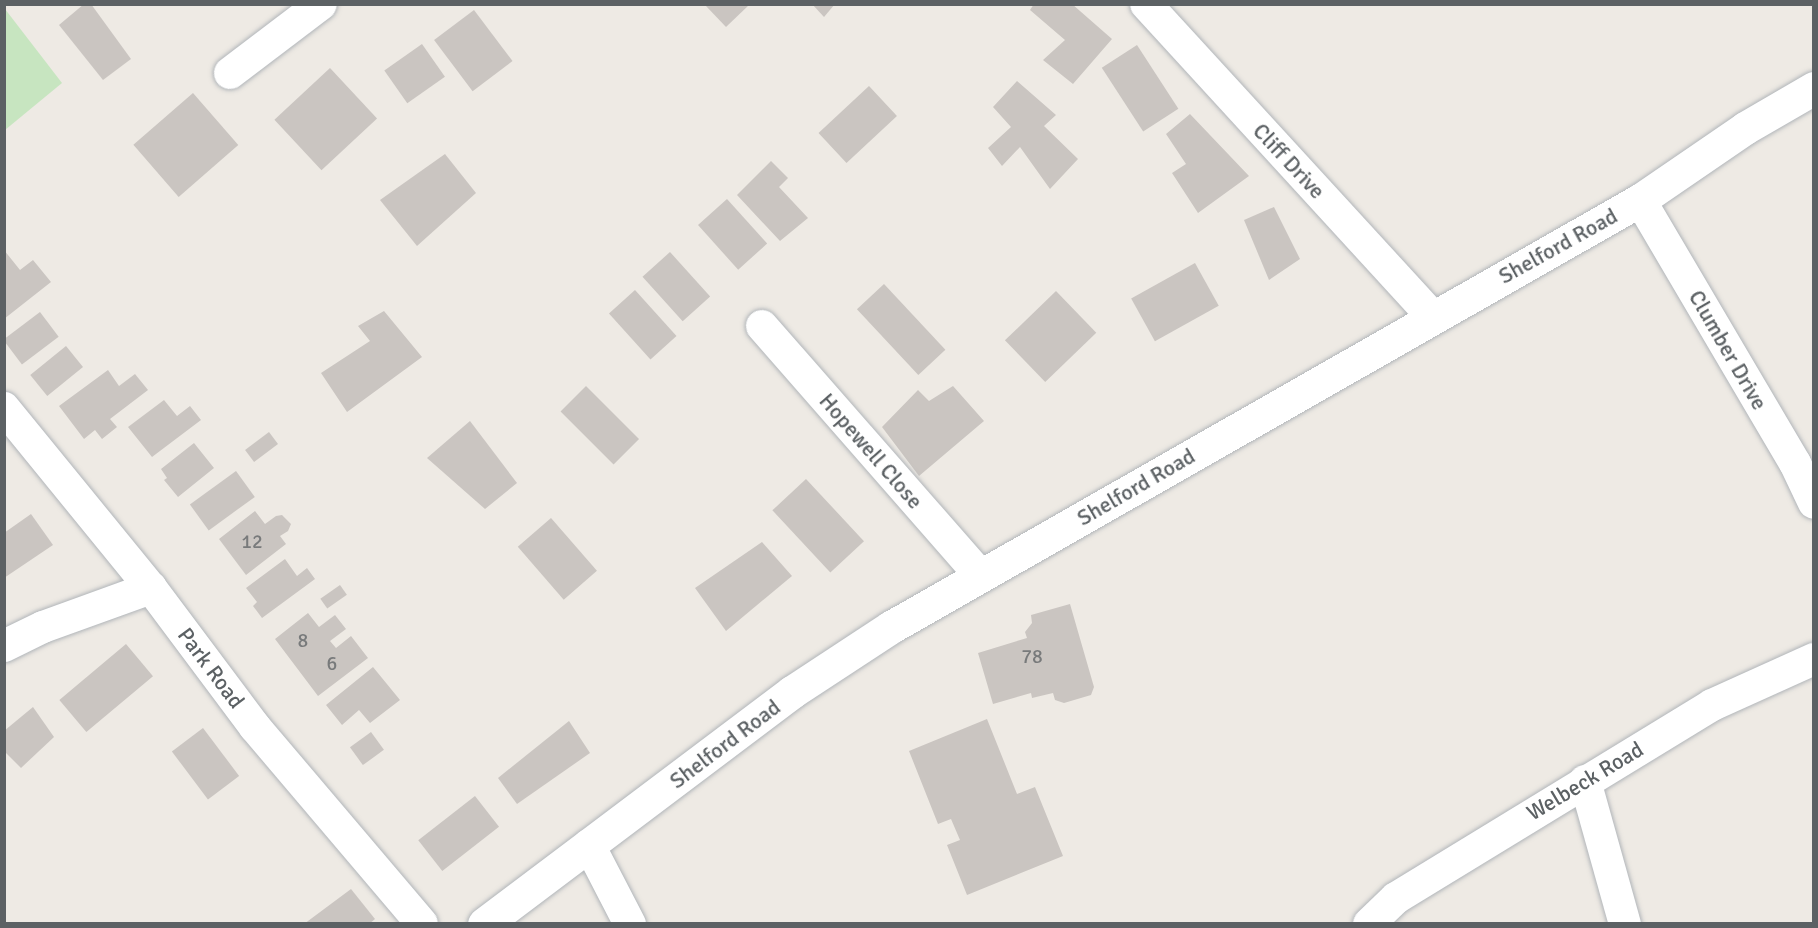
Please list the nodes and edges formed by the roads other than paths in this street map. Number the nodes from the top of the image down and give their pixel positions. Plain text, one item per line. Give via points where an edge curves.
1 (321, 4) edge
2 (1146, 4) edge
3 (230, 72) dead end
4 (1814, 88) edge
5 (1640, 200) junction
6 (1433, 317) junction
7 (762, 326) dead end
8 (4, 408) edge
9 (1814, 503) edge
10 (980, 575) junction
11 (151, 588) junction
12 (4, 646) edge
13 (1814, 659) edge
14 (1585, 781) junction
15 (589, 845) junction
16 (422, 924) edge
17 (484, 924) edge
18 (630, 924) edge
19 (1369, 924) edge
20 (1625, 924) edge

1 - 3 street
2 - 6 street, Cliff Drive
4 - 5 street, Shelford Road via 1745,128
5 - 6 street, Shelford Road
5 - 9 street, Clumber Drive via 1795,463
6 - 10 street, Shelford Road
7 - 10 street, Hopewell Close
8 - 11 street, Park Road
10 - 15 street, Shelford Road via 891,627 792,693
11 - 12 street via 43,627
11 - 16 street, Park Road via 255,726
13 - 14 street, Welbeck Road via 1712,705
14 - 19 street, Welbeck Road via 1396,898
14 - 20 street
15 - 17 street, Shelford Road
15 - 18 street

